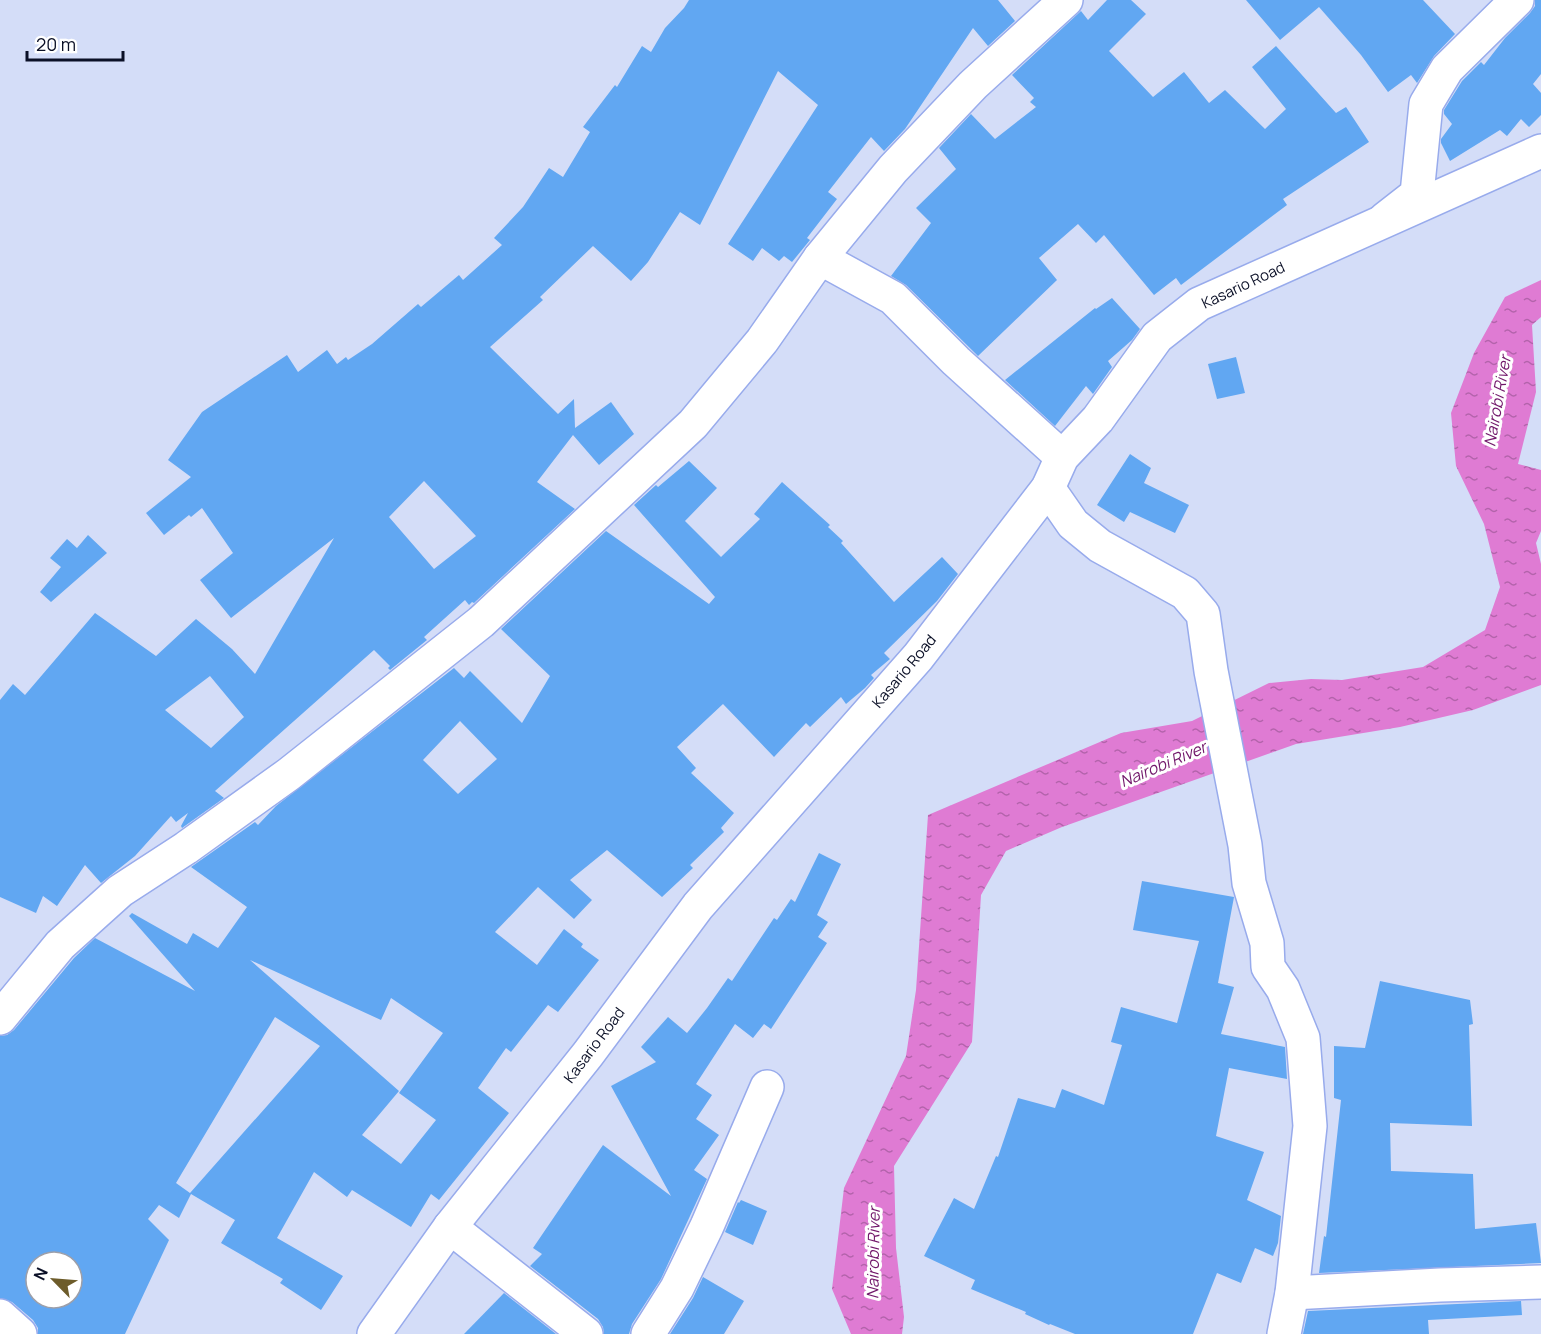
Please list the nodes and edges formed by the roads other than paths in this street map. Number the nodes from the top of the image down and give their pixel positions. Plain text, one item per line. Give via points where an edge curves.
1 (1066, 0) edge
2 (1517, 0) edge
3 (1541, 151) edge
4 (1377, 225) junction
5 (820, 258) junction
6 (1062, 458) junction
7 (1048, 488) junction
8 (0, 1018) edge
9 (767, 1087) dead end
10 (450, 1227) junction
11 (1541, 1282) edge
12 (1292, 1293) junction
13 (0, 1316) edge
14 (20, 1334) edge
15 (374, 1334) edge
16 (586, 1334) edge
17 (648, 1334) edge
18 (1284, 1334) edge

1 - 5 street via 973,85 901,160
2 - 4 street via 1447,69 1426,104 1417,194
3 - 4 street, Kasario Road
4 - 6 street, Kasario Road via 1199,304 1157,337 1098,419
5 - 6 street via 893,298
5 - 8 street via 762,341 693,424 481,622 289,774 120,891 60,945
6 - 7 street, Kasario Road
7 - 10 street, Kasario Road via 918,657 698,906 588,1054
7 - 12 street via 1073,524 1100,546 1185,593 1203,614 1249,883 1267,943 1268,967 1283,989 1303,1038 1310,1126
9 - 17 street via 707,1226 677,1288
10 - 15 street, Kasario Road
10 - 16 street
11 - 12 street
12 - 18 street
13 - 14 street

